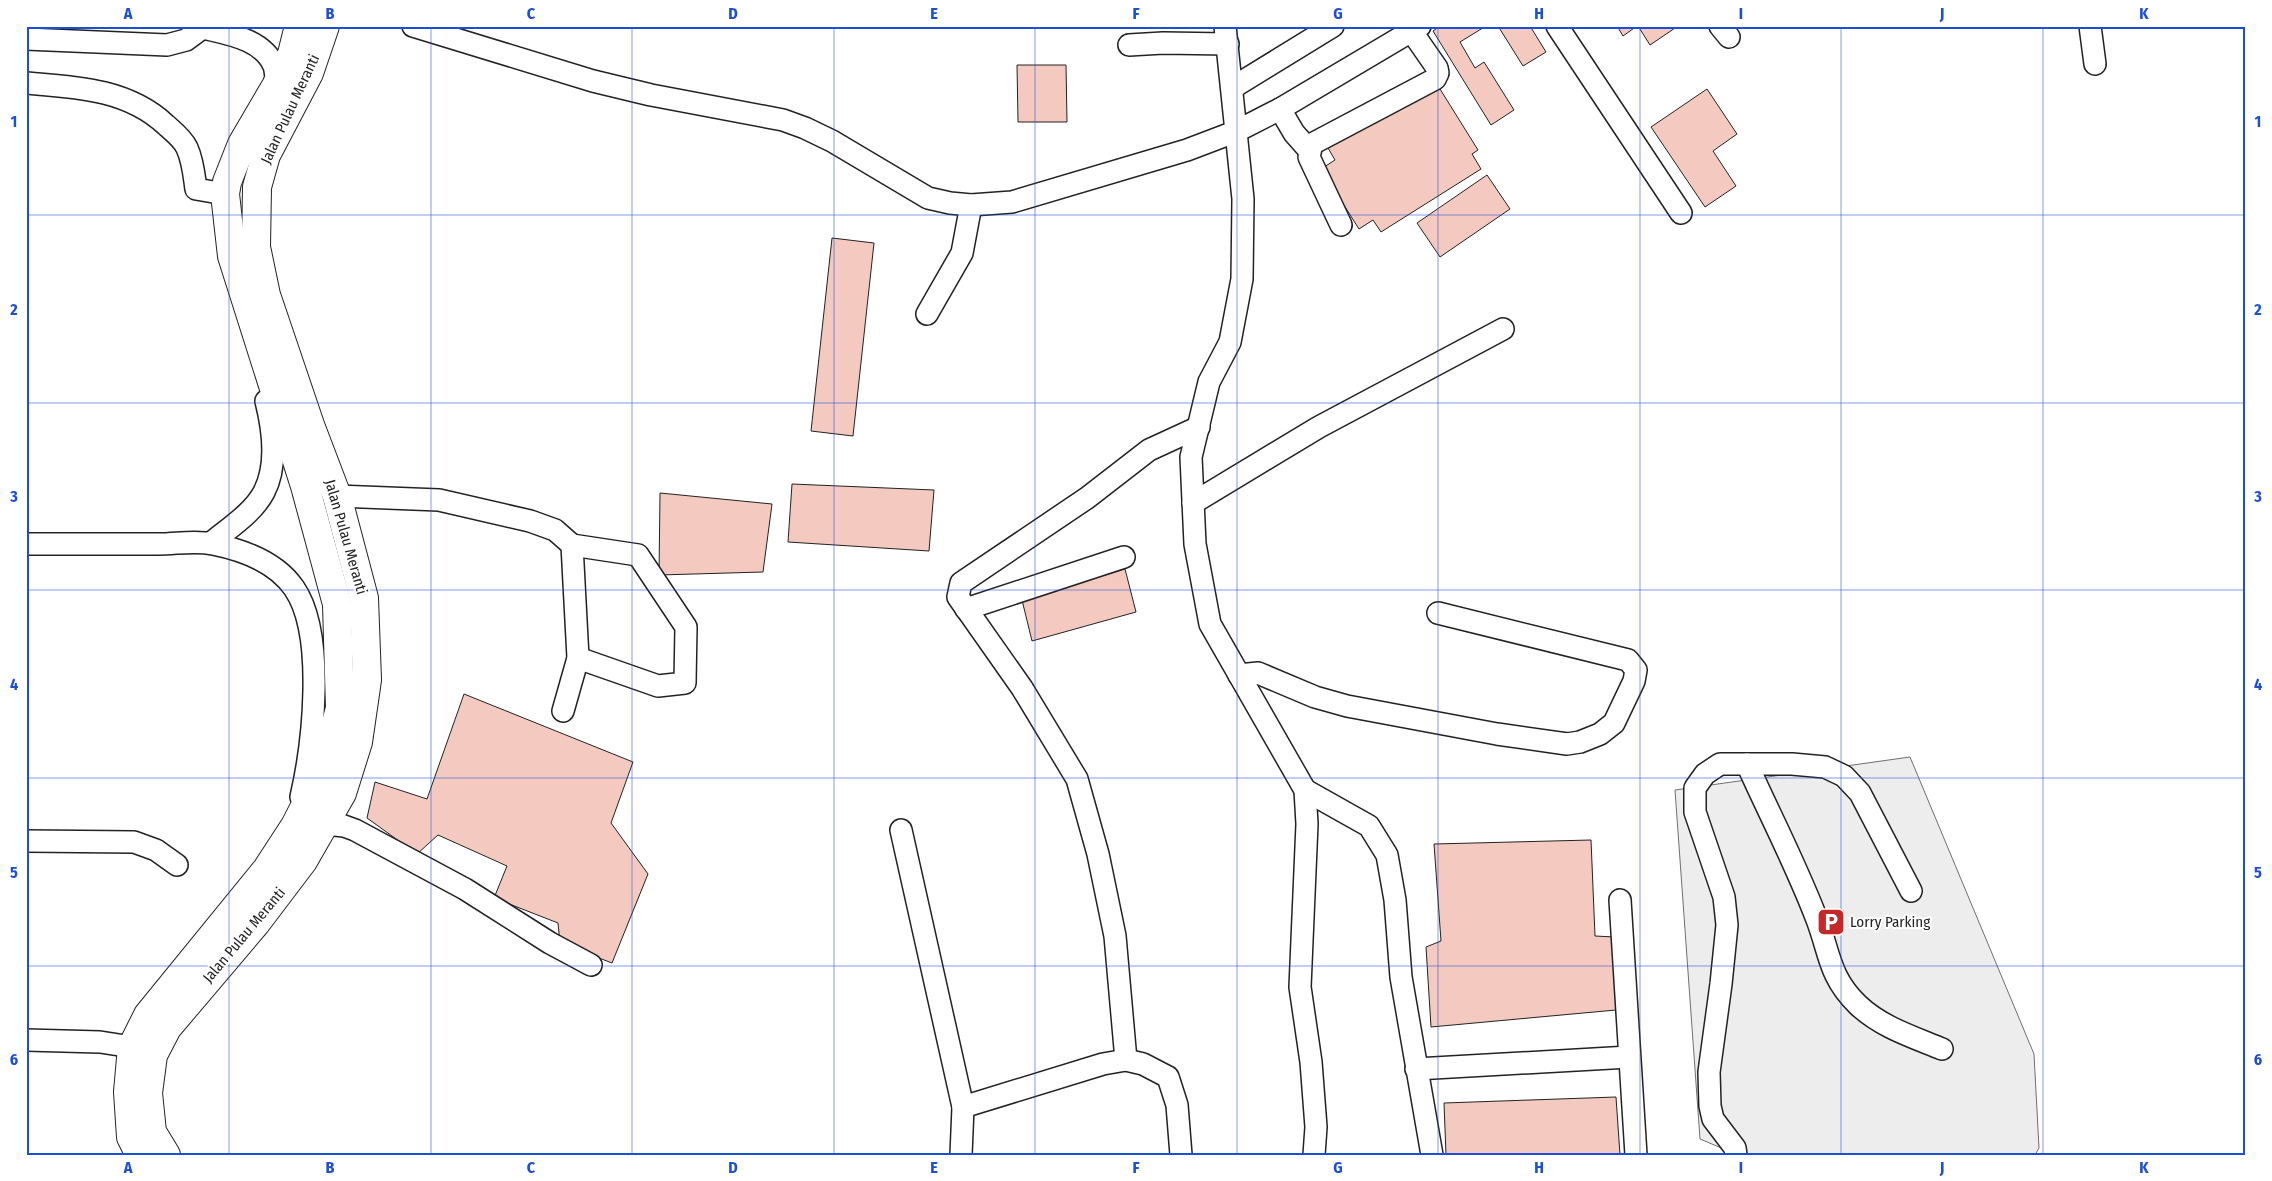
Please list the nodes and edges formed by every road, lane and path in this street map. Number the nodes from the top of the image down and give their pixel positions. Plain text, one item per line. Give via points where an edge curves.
1 (299, 26) edge
2 (325, 26) edge
3 (413, 26) edge
4 (1333, 26) edge
5 (1557, 26) edge
6 (2090, 26) edge
7 (204, 27) edge
8 (1416, 29) edge
9 (1227, 35) edge
10 (26, 39) edge
11 (1129, 46) dead end
12 (2095, 64) dead end
13 (26, 84) edge
14 (276, 86) junction
15 (1232, 88) junction
16 (1280, 109) junction
17 (1238, 131) junction
18 (1309, 150) junction
19 (225, 194) junction
20 (971, 205) junction
21 (1681, 213) dead end
22 (1341, 225) dead end
23 (927, 314) dead end
24 (253, 324) junction
25 (1503, 329) dead end
26 (1199, 427) junction
27 (337, 496) junction
28 (1193, 503) junction
29 (211, 543) junction
30 (26, 544) edge
31 (572, 544) junction
32 (1124, 557) dead end
33 (966, 609) junction
34 (1438, 613) dead end
35 (578, 658) junction
36 (1239, 675) junction
37 (563, 711) dead end
38 (1747, 764) junction
39 (1305, 790) junction
40 (326, 824) junction
41 (295, 826) junction
42 (900, 830) dead end
43 (26, 841) edge
44 (177, 865) dead end
45 (1911, 891) dead end
46 (1620, 900) dead end
47 (591, 964) dead end
48 (26, 1040) edge
49 (132, 1046) junction
50 (1942, 1049) dead end
51 (1629, 1057) junction
52 (1126, 1060) junction
53 (1416, 1069) junction
54 (963, 1107) junction
55 (140, 1155) edge
56 (166, 1155) edge
57 (961, 1155) edge
58 (1181, 1155) edge
59 (1314, 1155) edge
60 (1432, 1155) edge
61 (1636, 1155) edge
62 (1736, 1155) edge

1 - 14 main road, Jalan Pulau Meranti via 292,54
2 - 27 main road, Jalan Pulau Meranti via 309,73 266,155 256,187 256,247 266,295
3 - 20 street via 651,96 783,120 832,141 928,198
4 - 15 street
5 - 21 street
6 - 12 street
7 - 10 street via 186,40 167,45
7 - 14 street via 240,37 262,49 274,66
8 - 16 street
8 - 18 street via 1437,68 1435,79 1312,144
9 - 11 street via 1179,43
9 - 15 street
13 - 19 street via 75,87 119,96 152,112 186,146 196,189
14 - 19 main road, Jalan Pulau Meranti via 242,144
15 - 17 street
16 - 17 street
16 - 18 street
17 - 20 street via 1187,150 1012,202
17 - 26 street via 1243,199 1242,279 1230,342 1210,382
18 - 22 street via 1309,157
19 - 24 main road, Jalan Pulau Meranti via 232,256
20 - 23 street via 962,253
24 - 29 street via 272,428 272,468 264,492 246,514
24 - 41 main road, Jalan Pulau Meranti via 305,486 337,604 340,708 317,783
25 - 28 street via 1319,427
26 - 28 street via 1191,457
26 - 33 street via 1149,450 1087,498 961,583 958,597
27 - 31 street via 439,500 530,521 556,530
27 - 40 main road, Jalan Pulau Meranti via 364,598 367,680 358,742 342,793
28 - 36 street via 1195,544 1210,624
29 - 30 street
29 - 41 street via 257,557 275,568 294,588 307,616 313,708 307,771
31 - 35 street
31 - 35 street via 638,554 686,627 685,683 658,686
32 - 33 street
33 - 52 street via 1022,688 1077,779 1098,854 1115,936
34 - 36 street via 1628,660 1636,670 1634,681 1614,723 1600,734 1567,744 1347,706 1258,674
35 - 37 street
36 - 39 street
38 - 45 street via 1825,767 1844,776 1860,793
38 - 50 street via 1816,918 1831,968 1841,984 1880,1022
38 - 62 street via 1720,764 1705,774 1695,788 1695,812 1724,897 1727,925 1709,1072 1710,1106 1713,1118 1735,1148
39 - 53 street via 1369,826 1387,855
39 - 59 street via 1307,824 1300,987 1311,1062 1316,1127
40 - 47 street via 355,830 465,889 550,943
40 - 56 main road, Jalan Pulau Meranti via 303,861 256,923 168,1028 153,1056 148,1093 152,1132
41 - 49 main road, Jalan Pulau Meranti via 249,891 148,1016
42 - 54 street
43 - 44 street via 134,842 156,850
46 - 51 street
48 - 49 street
49 - 55 main road, Jalan Pulau Meranti via 128,1092 131,1137
51 - 53 street
51 - 61 street
52 - 54 street via 1103,1064
52 - 58 street via 1143,1064 1168,1077 1177,1105
53 - 60 street
54 - 57 street

